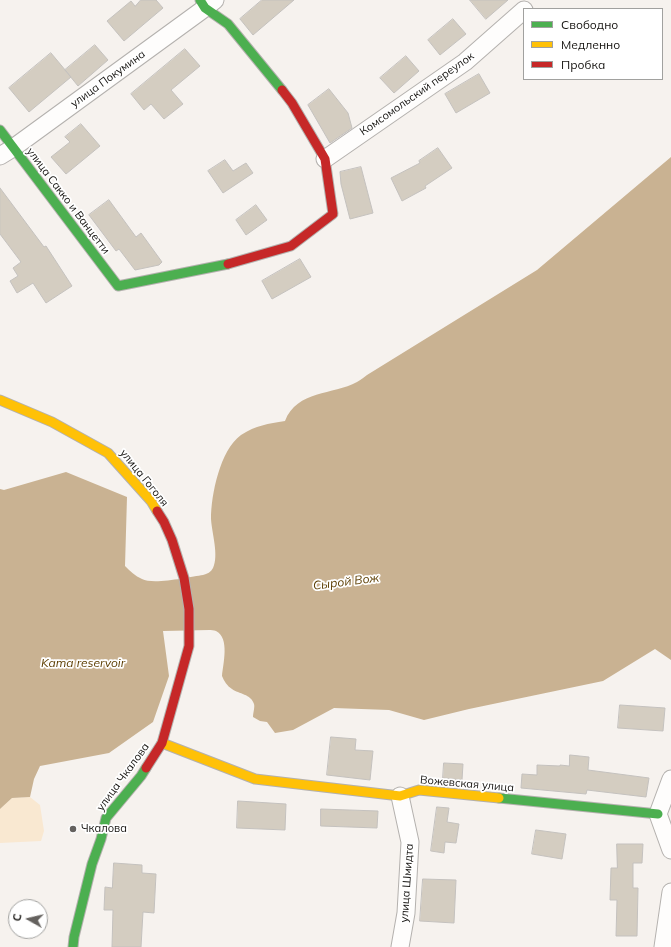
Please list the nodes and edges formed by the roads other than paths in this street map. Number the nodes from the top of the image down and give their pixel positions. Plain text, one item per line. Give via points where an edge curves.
1 (534, 0) edge
2 (207, 3) edge
3 (525, 8) edge
4 (523, 10) edge
5 (0, 130) edge
6 (6, 152) edge
7 (324, 159) junction
8 (0, 400) edge
9 (189, 646) joint
10 (162, 742) junction
11 (671, 779) edge
12 (400, 796) junction
13 (658, 814) junction
14 (671, 850) edge
15 (671, 892) edge
16 (74, 947) edge
17 (400, 947) edge
18 (663, 947) edge

1 - 3 street, Комсомольский переулок
2 - 6 street, улица Покумина
2 - 7 street via 228,24 292,103
4 - 7 street, Комсомольский переулок via 466,62
5 - 6 street, улица Сакко и Ванцетти
6 - 7 street, улица Сакко и Ванцетти via 118,286 231,263 291,246 333,214
8 - 9 street, улица Гоголя via 52,422 108,453 150,500 164,522 180,563 189,609
9 - 10 street, улица Чкалова
10 - 12 street, Вожевская улица via 255,779
10 - 16 street, улица Чкалова via 141,776 106,818 92,864
11 - 13 street
12 - 13 street, Вожевская улица via 419,790
12 - 17 street, улица Шмидта via 410,842 406,913
13 - 14 street
15 - 18 street

